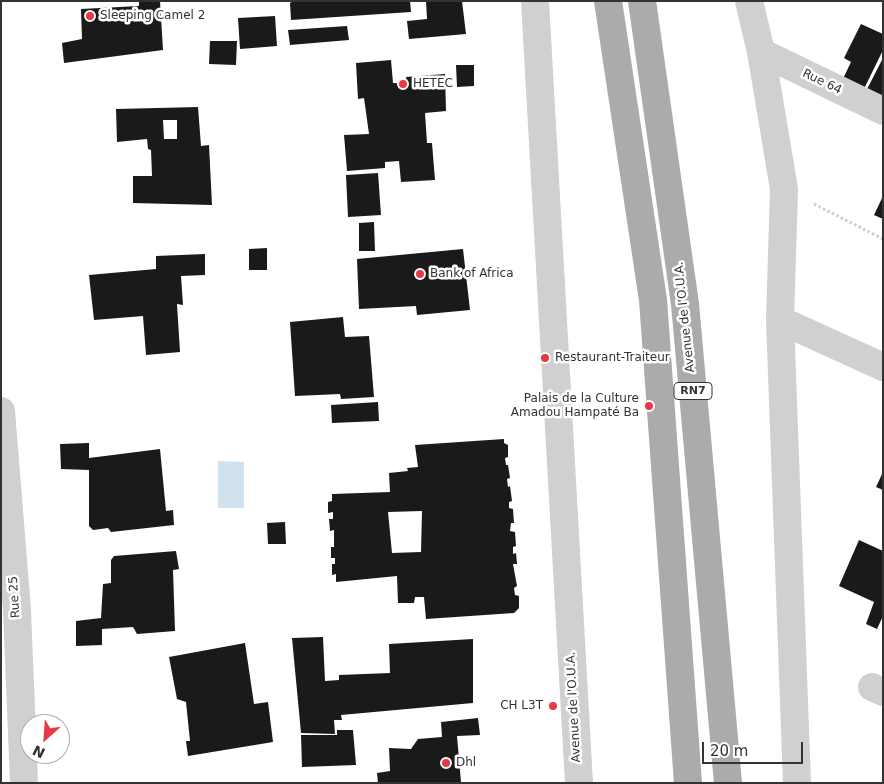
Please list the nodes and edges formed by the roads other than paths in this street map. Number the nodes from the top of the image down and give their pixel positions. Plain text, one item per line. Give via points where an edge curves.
1 (536, 1) edge
2 (608, 1) edge
3 (642, 1) edge
4 (749, 1) edge
5 (761, 52) junction
6 (883, 111) edge
7 (780, 320) junction
8 (883, 368) edge
9 (1, 411) edge
10 (9, 610) edge
11 (24, 783) edge
12 (579, 783) edge
13 (688, 783) edge
14 (728, 783) edge
15 (797, 783) edge

1 - 12 street, Avenue de l'O.U.A.
2 - 13 main road, RN7 via 653,300
3 - 14 main road, Avenue de l'O.U.A. / RN7 via 685,304
4 - 5 street
5 - 6 street, Rue 64
5 - 7 street via 784,189
7 - 8 street
7 - 15 street
9 - 10 street, Rue 25
10 - 11 street, Rue 25

